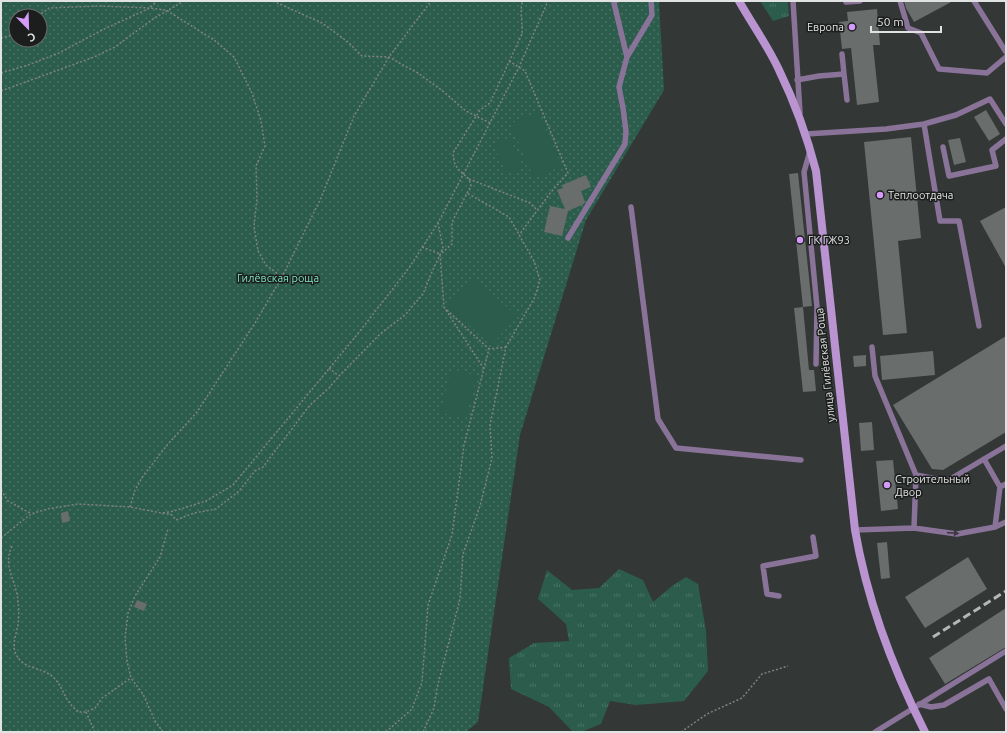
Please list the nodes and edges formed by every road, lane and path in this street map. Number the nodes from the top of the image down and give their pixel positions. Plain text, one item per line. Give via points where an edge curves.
1 (100, 1) edge
2 (157, 1) edge
3 (184, 1) edge
4 (273, 1) edge
5 (431, 1) edge
6 (523, 1) edge
7 (548, 1) edge
8 (615, 1) edge
9 (651, 1) edge
10 (739, 1) edge
11 (793, 1) edge
12 (860, 1) edge
13 (900, 1) edge
14 (974, 1) edge
15 (846, 2) edge
16 (100, 6) junction
17 (150, 8) junction
18 (48, 9) edge
19 (166, 10) junction
20 (1006, 52) edge
21 (842, 54) dead end
22 (627, 57) junction
23 (1006, 57) edge
24 (389, 58) junction
25 (509, 61) junction
26 (518, 67) junction
27 (1, 73) edge
28 (844, 74) junction
29 (797, 80) junction
30 (1, 91) edge
31 (847, 100) dead end
32 (476, 117) junction
33 (800, 117) junction
34 (490, 123) junction
35 (924, 124) junction
36 (1006, 124) edge
37 (806, 134) junction
38 (1006, 139) edge
39 (943, 146) dead end
40 (810, 149) junction
41 (464, 175) junction
42 (469, 179) junction
43 (467, 193) junction
44 (631, 207) dead end
45 (537, 210) junction
46 (438, 223) junction
47 (519, 235) junction
48 (568, 238) dead end
49 (422, 246) junction
50 (440, 254) junction
51 (282, 276) junction
52 (444, 307) junction
53 (979, 326) dead end
54 (506, 347) junction
55 (872, 347) dead end
56 (489, 349) junction
57 (816, 364) dead end
58 (329, 368) junction
59 (484, 369) junction
60 (339, 376) junction
61 (1006, 446) edge
62 (984, 459) junction
63 (801, 460) dead end
64 (916, 475) junction
65 (1006, 484) edge
66 (1000, 487) junction
67 (1, 490) edge
68 (130, 508) junction
69 (163, 513) junction
70 (31, 514) junction
71 (1006, 522) edge
72 (995, 527) junction
73 (914, 528) junction
74 (168, 529) dead end
75 (855, 530) junction
76 (1, 536) edge
77 (813, 536) dead end
78 (12, 546) dead end
79 (779, 596) dead end
80 (1006, 651) edge
81 (788, 666) dead end
82 (131, 678) junction
83 (916, 706) junction
84 (1006, 709) edge
85 (86, 712) junction
86 (95, 732) edge
87 (164, 732) edge
88 (386, 732) edge
89 (423, 732) edge
90 (681, 732) edge
91 (875, 732) edge
92 (925, 732) edge

1 - 16 path
2 - 17 path
3 - 19 path
4 - 24 path via 322,23 362,56
5 - 24 path
6 - 25 path via 522,34
7 - 26 path
8 - 22 lane
9 - 22 lane via 652,15
10 - 33 street, улица Гилёвская Роща via 779,69
11 - 29 lane
12 - 15 lane
13 - 23 lane via 908,28 921,33 940,69 987,73
14 - 20 lane
16 - 17 path
16 - 18 path
17 - 19 path
17 - 27 path via 59,53
19 - 30 path via 115,47
19 - 51 path via 214,40 234,57 252,93 261,121 264,146 256,166 257,199 254,226 258,251 266,265
21 - 28 lane
22 - 48 lane via 619,87 624,108 625,144
24 - 32 path via 418,73
24 - 51 path via 354,116 321,198
25 - 26 path
25 - 32 path via 490,104 480,110
26 - 34 path
26 - 45 path via 525,71 568,173
28 - 29 lane
28 - 31 lane
29 - 33 lane
32 - 34 path
32 - 41 path via 454,153 454,162
33 - 37 street, улица Гилёвская Роща
34 - 41 path
35 - 36 lane via 956,115 990,98
35 - 37 lane
35 - 53 lane via 940,221 959,221
37 - 40 street, улица Гилёвская Роща
38 - 39 lane via 992,150 996,166 950,176
40 - 57 lane via 804,172 817,307
40 - 75 street, улица Гилёвская Роща via 816,171
41 - 42 path
41 - 46 path
42 - 43 path via 471,186
42 - 45 path via 530,203
43 - 47 path via 509,216
43 - 50 path via 452,222 452,244
44 - 63 lane via 658,419 676,448
45 - 47 path
46 - 49 path
46 - 50 path via 443,248
47 - 54 path via 534,261 540,280 535,297
49 - 50 path
49 - 58 path via 409,268
50 - 52 path
50 - 60 path via 423,294 405,315 380,334
51 - 68 path via 255,323 197,412 143,476 135,490
52 - 56 path
52 - 59 path
54 - 56 path
54 - 89 path via 490,425 492,458 480,506 463,554 460,598 434,708
55 - 64 lane via 874,376
56 - 59 path
58 - 60 path
58 - 69 path via 233,485 206,501
59 - 88 path via 464,445 452,535 428,605 422,682 412,709
60 - 69 path via 310,405 273,455 263,467 255,471 239,491 216,508 176,520 172,515
61 - 62 lane
62 - 64 lane via 947,481
62 - 66 lane
64 - 73 lane
65 - 66 lane
66 - 72 lane
67 - 70 path via 8,501
68 - 69 path
68 - 70 path via 78,504
70 - 76 path
71 - 72 lane
73 -> 72 lane via 957,534
73 - 75 lane
74 - 82 path via 160,557 135,596 128,614 127,661
75 - 83 street, улица Гилёвская Роща via 867,586 894,665
77 - 79 lane via 816,556 763,566 767,594
78 - 85 path via 8,554 8,564 18,602 15,654 25,665 49,674 58,683 71,706 78,712
80 - 83 lane
81 - 90 path via 762,674 742,698 707,714
82 - 85 path via 102,698 95,708
82 - 87 path
83 - 84 lane via 931,707 944,704 989,679
83 - 91 lane
83 - 92 street, улица Гилёвская Роща
85 - 86 path

